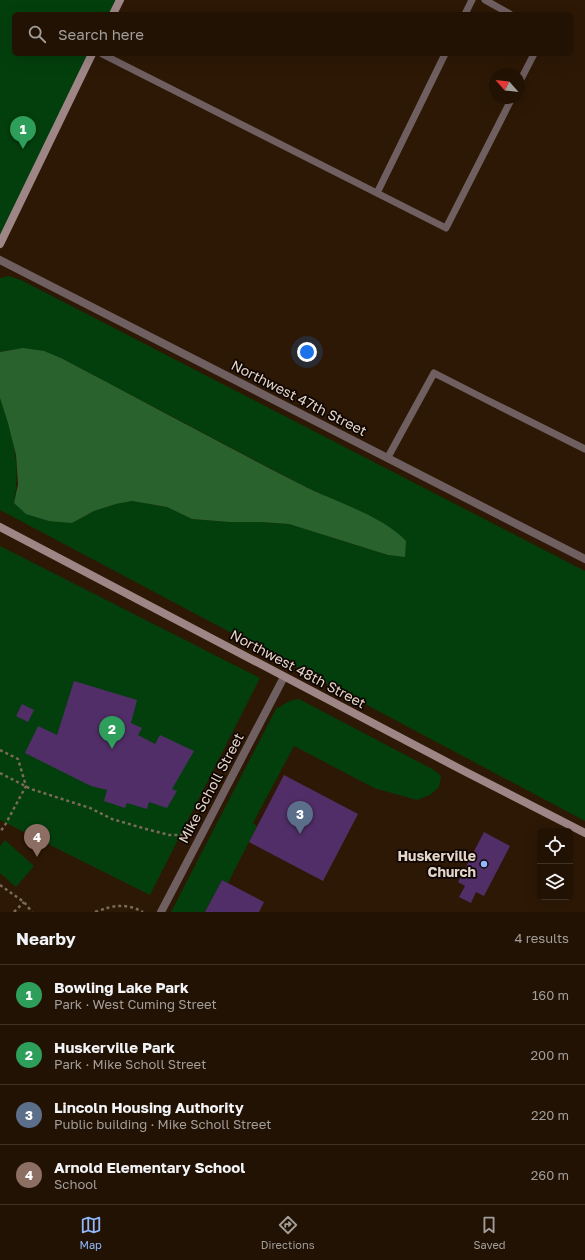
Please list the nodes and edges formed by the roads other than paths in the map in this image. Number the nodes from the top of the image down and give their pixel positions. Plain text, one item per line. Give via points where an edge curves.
1 (120, 0) edge
2 (472, 0) edge
3 (485, 0) edge
4 (114, 12) edge
5 (466, 12) edge
6 (506, 12) edge
7 (91, 56) edge
8 (106, 56) edge
9 (444, 56) edge
10 (533, 56) edge
11 (525, 71) edge
12 (509, 104) edge
13 (377, 193) junction
14 (0, 244) edge
15 (0, 260) edge
16 (585, 449) edge
17 (388, 458) junction
18 (0, 527) edge
19 (585, 559) edge
20 (284, 676) junction
21 (585, 833) edge
22 (160, 912) edge

1 - 4 main road
2 - 5 lane
3 - 6 lane
7 - 14 main road
8 - 13 lane
9 - 13 lane
10 - 11 lane
12 - 13 lane via 446,228
15 - 17 street, Northwest 47th Street
16 - 17 lane via 434,373
17 - 19 street, Northwest 47th Street
18 - 20 main road, Northwest 48th Street
20 - 21 main road, Northwest 48th Street
20 - 22 street, Mike Scholl Street

